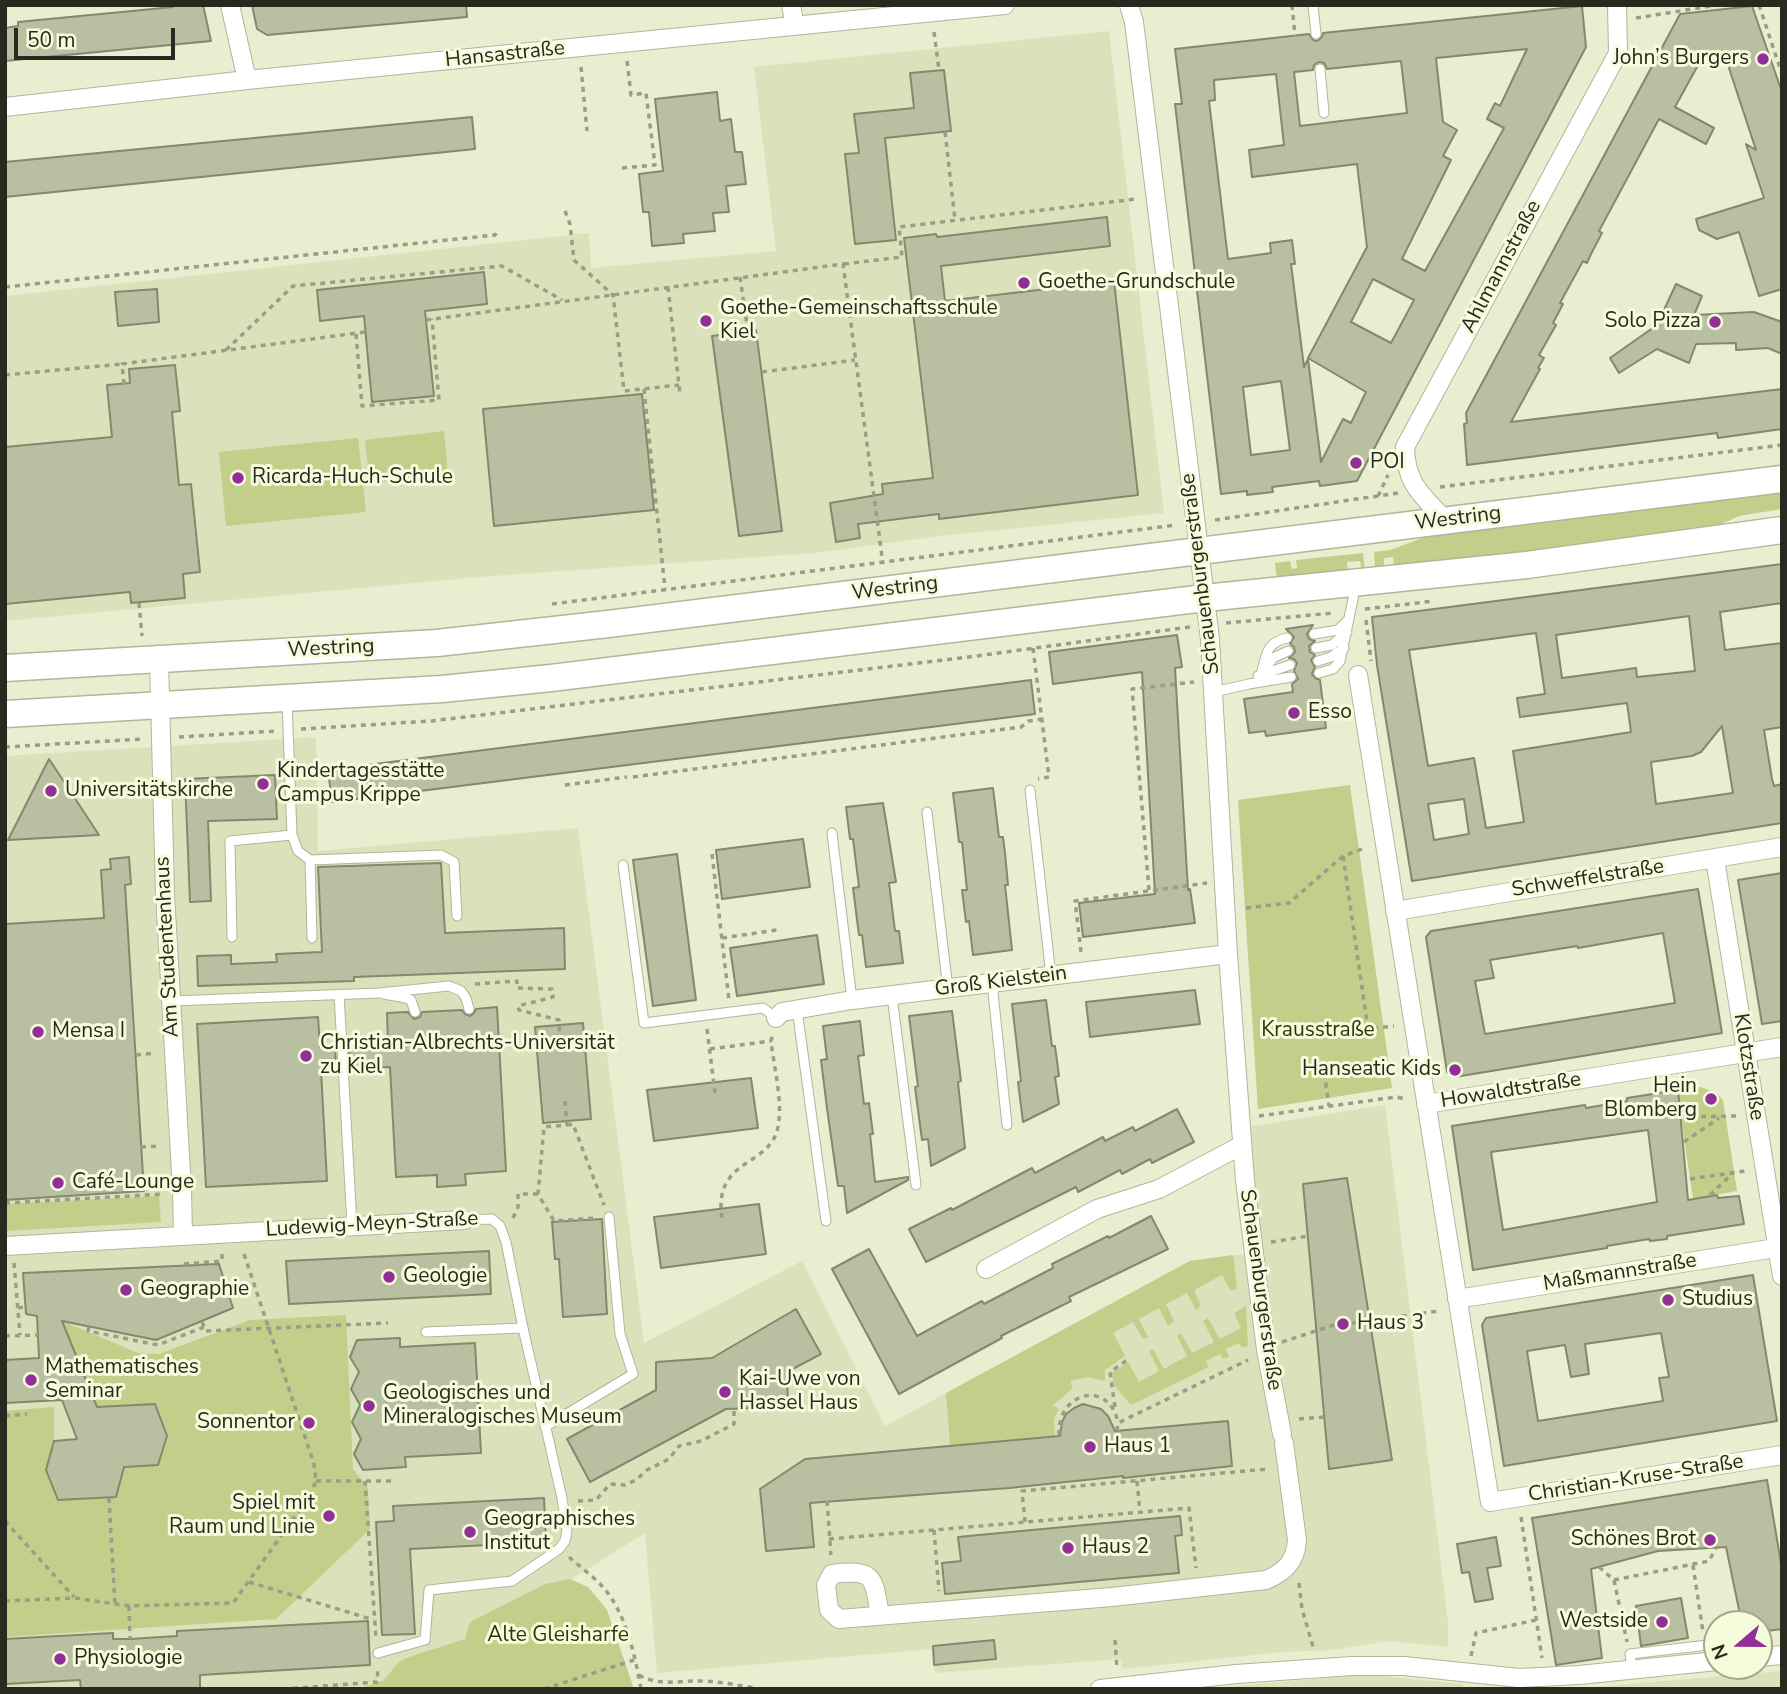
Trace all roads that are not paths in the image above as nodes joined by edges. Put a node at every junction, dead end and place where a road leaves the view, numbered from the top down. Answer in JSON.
{"nodes":[{"id":1,"x":230,"y":5,"type":"edge"},
{"id":2,"x":790,"y":5,"type":"edge"},
{"id":3,"x":1004,"y":5,"type":"edge"},
{"id":4,"x":1129,"y":5,"type":"edge"},
{"id":5,"x":1313,"y":5,"type":"edge"},
{"id":6,"x":1618,"y":13,"type":"edge"},
{"id":7,"x":795,"y":26,"type":"junction"},
{"id":8,"x":1316,"y":34,"type":"dead end"},
{"id":9,"x":1320,"y":69,"type":"dead end"},
{"id":10,"x":247,"y":80,"type":"junction"},
{"id":11,"x":5,"y":107,"type":"edge"},
{"id":12,"x":1324,"y":113,"type":"dead end"},
{"id":13,"x":1782,"y":479,"type":"edge"},
{"id":14,"x":1445,"y":520,"type":"junction"},
{"id":15,"x":1782,"y":530,"type":"edge"},
{"id":16,"x":1199,"y":551,"type":"junction"},
{"id":17,"x":1357,"y":582,"type":"junction"},
{"id":18,"x":1205,"y":598,"type":"junction"},
{"id":19,"x":1349,"y":619,"type":"junction"},
{"id":20,"x":1347,"y":632,"type":"junction"},
{"id":21,"x":1314,"y":634,"type":"dead end"},
{"id":22,"x":1287,"y":638,"type":"dead end"},
{"id":23,"x":154,"y":647,"type":"junction"},
{"id":24,"x":1316,"y":648,"type":"dead end"},
{"id":25,"x":1344,"y":648,"type":"junction"},
{"id":26,"x":1289,"y":651,"type":"dead end"},
{"id":27,"x":1318,"y":661,"type":"dead end"},
{"id":28,"x":1290,"y":664,"type":"dead end"},
{"id":29,"x":5,"y":668,"type":"edge"},
{"id":30,"x":1319,"y":673,"type":"dead end"},
{"id":31,"x":1261,"y":674,"type":"junction"},
{"id":32,"x":1358,"y":675,"type":"road end"},
{"id":33,"x":1291,"y":677,"type":"dead end"},
{"id":34,"x":1249,"y":684,"type":"junction"},
{"id":35,"x":1214,"y":686,"type":"junction"},
{"id":36,"x":287,"y":698,"type":"junction"},
{"id":37,"x":159,"y":705,"type":"junction"},
{"id":38,"x":5,"y":714,"type":"edge"},
{"id":39,"x":1030,"y":790,"type":"road end"},
{"id":40,"x":927,"y":812,"type":"dead end"},
{"id":41,"x":832,"y":833,"type":"dead end"},
{"id":42,"x":292,"y":835,"type":"junction"},
{"id":43,"x":1782,"y":848,"type":"edge"},
{"id":44,"x":1715,"y":859,"type":"junction"},
{"id":45,"x":310,"y":860,"type":"junction"},
{"id":46,"x":623,"y":865,"type":"dead end"},
{"id":47,"x":1395,"y":911,"type":"junction"},
{"id":48,"x":457,"y":916,"type":"dead end"},
{"id":49,"x":233,"y":937,"type":"dead end"},
{"id":50,"x":312,"y":938,"type":"dead end"},
{"id":51,"x":1228,"y":954,"type":"junction"},
{"id":52,"x":1051,"y":976,"type":"junction"},
{"id":53,"x":992,"y":983,"type":"junction"},
{"id":54,"x":948,"y":989,"type":"junction"},
{"id":55,"x":379,"y":993,"type":"junction"},
{"id":56,"x":339,"y":994,"type":"junction"},
{"id":57,"x":892,"y":996,"type":"junction"},
{"id":58,"x":172,"y":1000,"type":"junction"},
{"id":59,"x":852,"y":1000,"type":"junction"},
{"id":60,"x":469,"y":1009,"type":"dead end"},
{"id":61,"x":797,"y":1009,"type":"junction"},
{"id":62,"x":415,"y":1012,"type":"dead end"},
{"id":63,"x":776,"y":1018,"type":"joint"},
{"id":64,"x":1782,"y":1047,"type":"edge"},
{"id":65,"x":1746,"y":1052,"type":"junction"},
{"id":66,"x":1426,"y":1104,"type":"junction"},
{"id":67,"x":1007,"y":1125,"type":"dead end"},
{"id":68,"x":1242,"y":1145,"type":"junction"},
{"id":69,"x":916,"y":1185,"type":"dead end"},
{"id":70,"x":609,"y":1217,"type":"road end"},
{"id":71,"x":464,"y":1220,"type":"joint"},
{"id":72,"x":826,"y":1221,"type":"dead end"},
{"id":73,"x":352,"y":1225,"type":"junction"},
{"id":74,"x":183,"y":1235,"type":"junction"},
{"id":75,"x":9,"y":1246,"type":"edge"},
{"id":76,"x":1779,"y":1248,"type":"edge"},
{"id":77,"x":986,"y":1269,"type":"dead end"},
{"id":78,"x":1782,"y":1276,"type":"edge"},
{"id":79,"x":1458,"y":1303,"type":"junction"},
{"id":80,"x":523,"y":1328,"type":"junction"},
{"id":81,"x":426,"y":1332,"type":"dead end"},
{"id":82,"x":545,"y":1427,"type":"junction"},
{"id":83,"x":1782,"y":1455,"type":"edge"},
{"id":84,"x":880,"y":1615,"type":"junction"},
{"id":85,"x":1703,"y":1647,"type":"edge"},
{"id":86,"x":378,"y":1653,"type":"road end"},
{"id":87,"x":1703,"y":1661,"type":"edge"},
{"id":88,"x":1631,"y":1662,"type":"junction"},
{"id":89,"x":1100,"y":1689,"type":"edge"}],
"edges":[{"from":1,"to":10,"type":"street"},
{"from":2,"to":7,"type":"street"},
{"from":3,"to":7,"type":"street","name":"Hansastraße"},
{"from":4,"to":16,"type":"street","name":"Schauenburgerstraße"},
{"from":5,"to":8,"type":"lane"},
{"from":6,"to":14,"type":"street","name":"Ahlmannstraße"},
{"from":7,"to":10,"type":"street","name":"Hansastraße"},
{"from":9,"to":12,"type":"lane"},
{"from":10,"to":11,"type":"street","name":"Hansastraße"},
{"from":13,"to":14,"type":"main road","name":"Westring"},
{"from":14,"to":16,"type":"main road","name":"Westring"},
{"from":15,"to":17,"type":"main road"},
{"from":16,"to":18,"type":"street","name":"Schauenburgerstraße"},
{"from":16,"to":23,"type":"main road","name":"Westring"},
{"from":17,"to":18,"type":"main road"},
{"from":17,"to":19,"type":"lane"},
{"from":18,"to":35,"type":"street","name":"Schauenburgerstraße"},
{"from":18,"to":36,"type":"main road"},
{"from":19,"to":20,"type":"lane"},
{"from":19,"to":21,"type":"lane"},
{"from":20,"to":24,"type":"lane"},
{"from":20,"to":25,"type":"lane"},
{"from":22,"to":31,"type":"lane"},
{"from":23,"to":29,"type":"main road","name":"Westring"},
{"from":23,"to":37,"type":"street","name":"Am Studentenhaus"},
{"from":25,"to":27,"type":"lane"},
{"from":25,"to":30,"type":"lane"},
{"from":26,"to":31,"type":"lane"},
{"from":28,"to":31,"type":"lane"},
{"from":31,"to":34,"type":"lane"},
{"from":32,"to":47,"type":"street"},
{"from":33,"to":34,"type":"lane"},
{"from":34,"to":35,"type":"lane"},
{"from":35,"to":51,"type":"street","name":"Schauenburgerstraße"},
{"from":36,"to":37,"type":"main road"},
{"from":36,"to":42,"type":"lane"},
{"from":37,"to":38,"type":"main road"},
{"from":37,"to":58,"type":"street","name":"Am Studentenhaus"},
{"from":39,"to":52,"type":"lane"},
{"from":40,"to":54,"type":"lane"},
{"from":41,"to":59,"type":"lane"},
{"from":42,"to":45,"type":"lane"},
{"from":42,"to":49,"type":"lane"},
{"from":43,"to":44,"type":"street","name":"Schweffelstraße"},
{"from":44,"to":47,"type":"street","name":"Schweffelstraße"},
{"from":44,"to":65,"type":"street","name":"Klotzstraße"},
{"from":45,"to":48,"type":"lane"},
{"from":45,"to":50,"type":"lane"},
{"from":46,"to":63,"type":"lane"},
{"from":47,"to":66,"type":"street"},
{"from":51,"to":52,"type":"street","name":"Groß Kielstein"},
{"from":51,"to":68,"type":"street","name":"Schauenburgerstraße"},
{"from":52,"to":53,"type":"street","name":"Groß Kielstein"},
{"from":53,"to":54,"type":"street","name":"Groß Kielstein"},
{"from":53,"to":67,"type":"lane"},
{"from":54,"to":57,"type":"street","name":"Groß Kielstein"},
{"from":55,"to":56,"type":"lane"},
{"from":55,"to":60,"type":"lane"},
{"from":55,"to":62,"type":"lane"},
{"from":56,"to":58,"type":"lane"},
{"from":56,"to":73,"type":"lane"},
{"from":57,"to":59,"type":"street","name":"Groß Kielstein"},
{"from":57,"to":69,"type":"lane"},
{"from":58,"to":74,"type":"street","name":"Am Studentenhaus"},
{"from":59,"to":61,"type":"street","name":"Groß Kielstein"},
{"from":61,"to":63,"type":"street","name":"Groß Kielstein"},
{"from":61,"to":72,"type":"lane"},
{"from":64,"to":65,"type":"street","name":"Howaldtstraße"},
{"from":65,"to":66,"type":"street","name":"Howaldtstraße"},
{"from":65,"to":76,"type":"street","name":"Klotzstraße"},
{"from":66,"to":79,"type":"street"},
{"from":68,"to":77,"type":"street"},
{"from":68,"to":84,"type":"street","name":"Schauenburgerstraße"},
{"from":70,"to":82,"type":"lane"},
{"from":71,"to":73,"type":"street","name":"Ludewig-Meyn-Straße"},
{"from":71,"to":80,"type":"lane","name":"Ludewig-Meyn-Straße"},
{"from":73,"to":74,"type":"street","name":"Ludewig-Meyn-Straße"},
{"from":74,"to":75,"type":"street","name":"Ludewig-Meyn-Straße"},
{"from":76,"to":78,"type":"street","name":"Klotzstraße"},
{"from":76,"to":79,"type":"street","name":"Maßmannstraße"},
{"from":79,"to":83,"type":"street","name":"Christian-Kruse-Straße"},
{"from":80,"to":81,"type":"lane"},
{"from":80,"to":82,"type":"lane","name":"Ludewig-Meyn-Straße"},
{"from":82,"to":86,"type":"lane","name":"Ludewig-Meyn-Straße"},
{"from":84,"to":84,"type":"street"},
{"from":85,"to":88,"type":"lane"},
{"from":87,"to":88,"type":"street"},
{"from":88,"to":89,"type":"street"}]}
